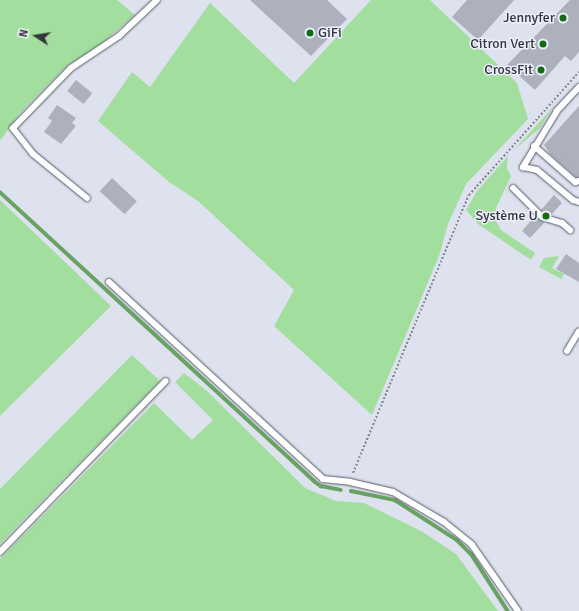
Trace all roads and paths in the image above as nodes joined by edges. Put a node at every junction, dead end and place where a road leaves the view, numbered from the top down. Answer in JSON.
{"nodes":[{"id":1,"x":157,"y":0,"type":"edge"},
{"id":2,"x":579,"y":72,"type":"edge"},
{"id":3,"x":579,"y":87,"type":"edge"},
{"id":4,"x":534,"y":146,"type":"junction"},
{"id":5,"x":579,"y":181,"type":"edge"},
{"id":6,"x":513,"y":188,"type":"dead end"},
{"id":7,"x":86,"y":198,"type":"dead end"},
{"id":8,"x":579,"y":202,"type":"edge"},
{"id":9,"x":570,"y":230,"type":"dead end"},
{"id":10,"x":109,"y":282,"type":"dead end"},
{"id":11,"x":579,"y":331,"type":"edge"},
{"id":12,"x":567,"y":351,"type":"dead end"},
{"id":13,"x":166,"y":381,"type":"dead end"},
{"id":14,"x":350,"y":482,"type":"junction"},
{"id":15,"x":0,"y":552,"type":"edge"},
{"id":16,"x":518,"y":611,"type":"edge"}],
"edges":[{"from":1,"to":7,"type":"lane"},
{"from":2,"to":14,"type":"path"},
{"from":3,"to":4,"type":"lane"},
{"from":4,"to":5,"type":"lane"},
{"from":4,"to":8,"type":"lane"},
{"from":6,"to":9,"type":"lane"},
{"from":10,"to":14,"type":"lane"},
{"from":11,"to":12,"type":"lane"},
{"from":13,"to":15,"type":"lane"},
{"from":14,"to":16,"type":"lane"}]}
